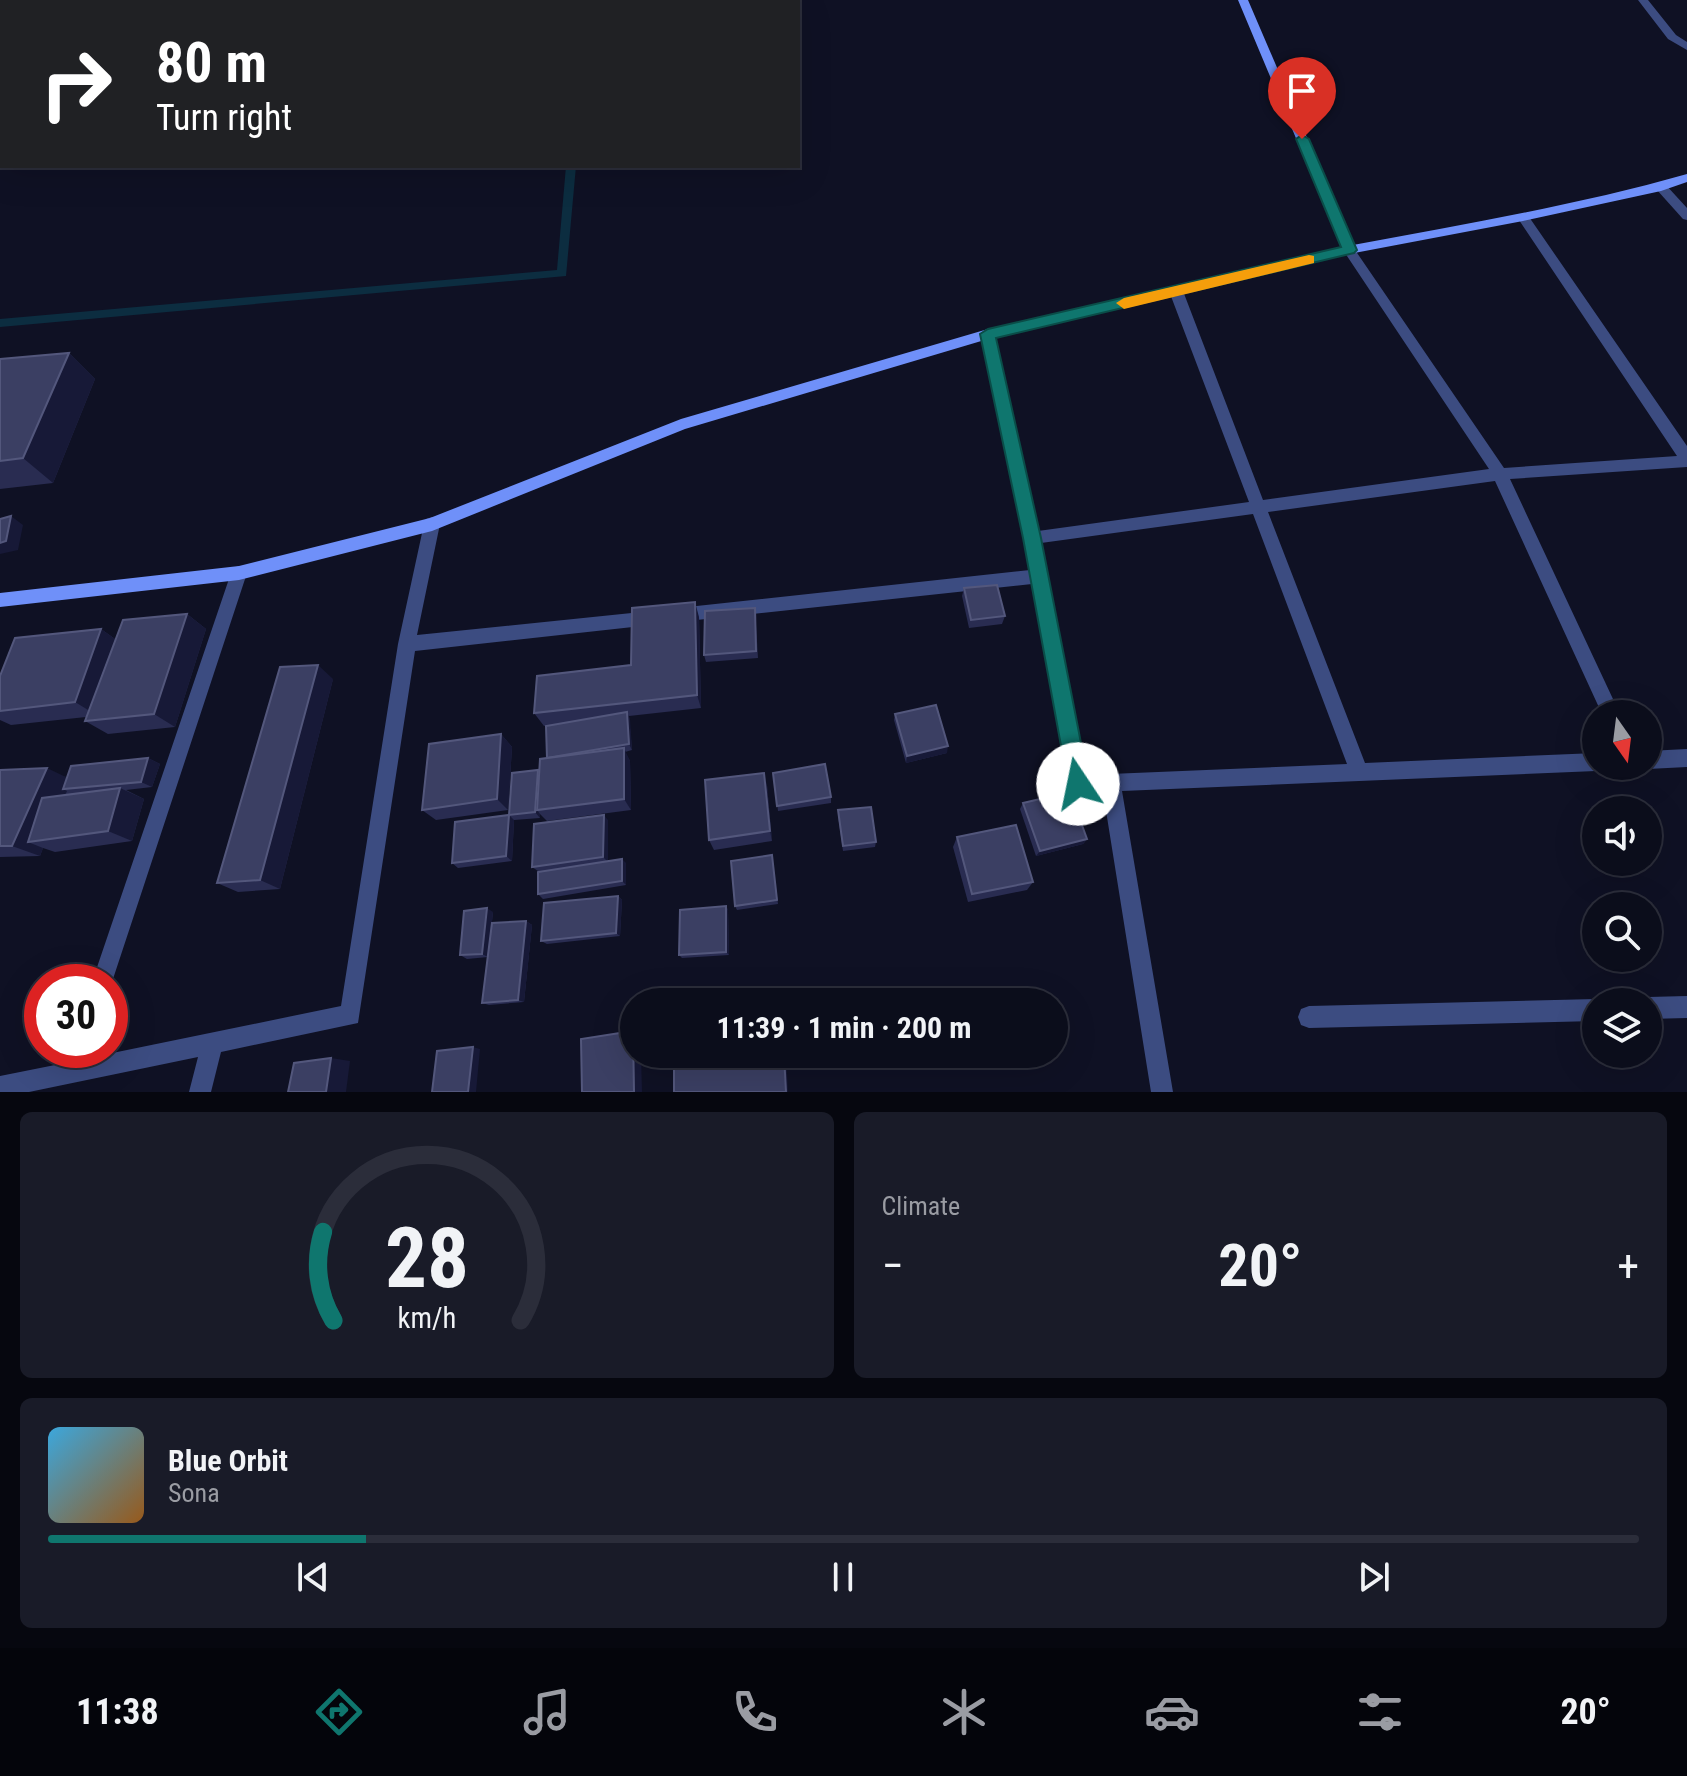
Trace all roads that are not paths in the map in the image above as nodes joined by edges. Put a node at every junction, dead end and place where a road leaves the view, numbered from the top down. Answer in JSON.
{"nodes":[{"id":1,"x":1243,"y":0,"type":"edge"},
{"id":2,"x":1643,"y":0,"type":"edge"},
{"id":3,"x":1687,"y":47,"type":"edge"},
{"id":4,"x":1687,"y":178,"type":"edge"},
{"id":5,"x":1661,"y":187,"type":"junction"},
{"id":6,"x":1687,"y":216,"type":"edge"},
{"id":7,"x":1523,"y":217,"type":"junction"},
{"id":8,"x":1349,"y":250,"type":"junction"},
{"id":9,"x":1176,"y":291,"type":"junction"},
{"id":10,"x":988,"y":334,"type":"junction"},
{"id":11,"x":1687,"y":459,"type":"edge"},
{"id":12,"x":1500,"y":474,"type":"junction"},
{"id":13,"x":1258,"y":507,"type":"junction"},
{"id":14,"x":432,"y":524,"type":"junction"},
{"id":15,"x":1032,"y":538,"type":"junction"},
{"id":16,"x":239,"y":573,"type":"junction"},
{"id":17,"x":1039,"y":576,"type":"junction"},
{"id":18,"x":0,"y":600,"type":"edge"},
{"id":19,"x":407,"y":644,"type":"junction"},
{"id":20,"x":1605,"y":700,"type":"edge"},
{"id":21,"x":1687,"y":758,"type":"edge"},
{"id":22,"x":1662,"y":759,"type":"edge"},
{"id":23,"x":1582,"y":763,"type":"edge"},
{"id":24,"x":1359,"y":772,"type":"junction"},
{"id":25,"x":1111,"y":783,"type":"junction"},
{"id":26,"x":108,"y":964,"type":"edge"},
{"id":27,"x":1687,"y":1007,"type":"edge"},
{"id":28,"x":1662,"y":1008,"type":"edge"},
{"id":29,"x":1582,"y":1010,"type":"edge"},
{"id":30,"x":1309,"y":1017,"type":"dead end"},
{"id":31,"x":212,"y":1044,"type":"junction"},
{"id":32,"x":74,"y":1068,"type":"edge"},
{"id":33,"x":72,"y":1073,"type":"junction"},
{"id":34,"x":0,"y":1087,"type":"edge"},
{"id":35,"x":200,"y":1092,"type":"edge"},
{"id":36,"x":1162,"y":1092,"type":"edge"}],
"edges":[{"from":1,"to":8,"type":"main road"},
{"from":2,"to":3,"type":"street"},
{"from":4,"to":5,"type":"main road"},
{"from":5,"to":6,"type":"street"},
{"from":5,"to":7,"type":"main road"},
{"from":7,"to":8,"type":"main road"},
{"from":7,"to":11,"type":"street"},
{"from":8,"to":9,"type":"main road"},
{"from":8,"to":12,"type":"street"},
{"from":9,"to":10,"type":"main road"},
{"from":9,"to":13,"type":"street"},
{"from":10,"to":14,"type":"main road"},
{"from":10,"to":15,"type":"street"},
{"from":11,"to":12,"type":"street"},
{"from":12,"to":13,"type":"street"},
{"from":12,"to":20,"type":"street"},
{"from":13,"to":15,"type":"street"},
{"from":13,"to":24,"type":"street"},
{"from":14,"to":16,"type":"main road"},
{"from":14,"to":19,"type":"street"},
{"from":15,"to":17,"type":"street"},
{"from":16,"to":18,"type":"main road"},
{"from":16,"to":26,"type":"street"},
{"from":17,"to":19,"type":"street"},
{"from":17,"to":25,"type":"street"},
{"from":19,"to":31,"type":"street"},
{"from":21,"to":22,"type":"street"},
{"from":23,"to":24,"type":"street"},
{"from":24,"to":25,"type":"street"},
{"from":25,"to":36,"type":"street"},
{"from":27,"to":28,"type":"street"},
{"from":29,"to":30,"type":"street"},
{"from":31,"to":33,"type":"street"},
{"from":31,"to":35,"type":"street"},
{"from":32,"to":33,"type":"street"},
{"from":33,"to":34,"type":"street"}]}
